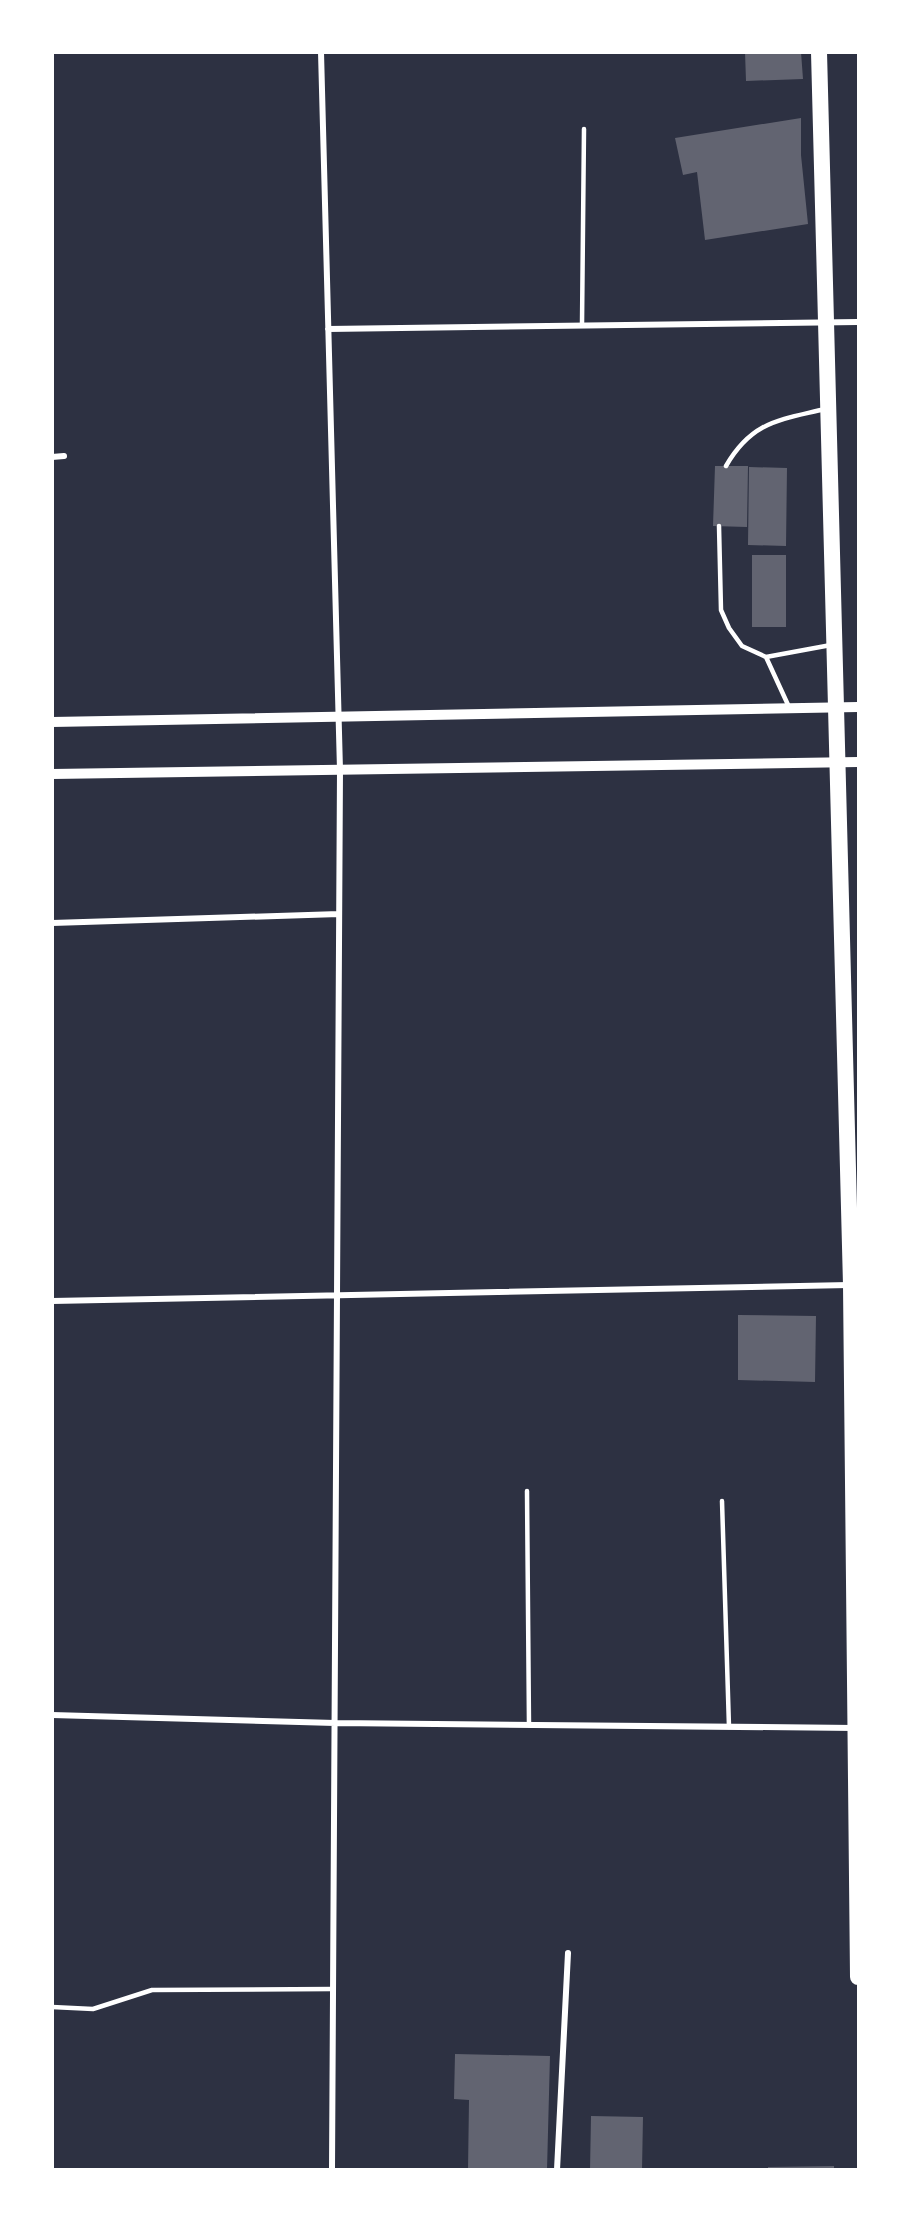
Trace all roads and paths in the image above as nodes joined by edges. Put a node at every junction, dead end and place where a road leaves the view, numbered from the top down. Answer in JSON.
{"nodes":[{"id":1,"x":321,"y":52,"type":"edge"},
{"id":2,"x":819,"y":52,"type":"edge"},
{"id":3,"x":584,"y":129,"type":"dead end"},
{"id":4,"x":826,"y":322,"type":"junction"},
{"id":5,"x":858,"y":322,"type":"edge"},
{"id":6,"x":582,"y":325,"type":"junction"},
{"id":7,"x":328,"y":328,"type":"junction"},
{"id":8,"x":828,"y":408,"type":"junction"},
{"id":9,"x":64,"y":456,"type":"dead end"},
{"id":10,"x":52,"y":457,"type":"edge"},
{"id":11,"x":726,"y":466,"type":"dead end"},
{"id":12,"x":719,"y":526,"type":"dead end"},
{"id":13,"x":835,"y":644,"type":"junction"},
{"id":14,"x":766,"y":657,"type":"junction"},
{"id":15,"x":858,"y":707,"type":"edge"},
{"id":16,"x":790,"y":708,"type":"junction"},
{"id":17,"x":837,"y":708,"type":"junction"},
{"id":18,"x":339,"y":717,"type":"junction"},
{"id":19,"x":52,"y":722,"type":"edge"},
{"id":20,"x":838,"y":762,"type":"junction"},
{"id":21,"x":858,"y":762,"type":"edge"},
{"id":22,"x":340,"y":770,"type":"junction"},
{"id":23,"x":52,"y":774,"type":"edge"},
{"id":24,"x":339,"y":914,"type":"junction"},
{"id":25,"x":52,"y":923,"type":"edge"},
{"id":26,"x":855,"y":1285,"type":"edge"},
{"id":27,"x":337,"y":1296,"type":"junction"},
{"id":28,"x":52,"y":1301,"type":"edge"},
{"id":29,"x":527,"y":1491,"type":"dead end"},
{"id":30,"x":722,"y":1501,"type":"dead end"},
{"id":31,"x":52,"y":1715,"type":"edge"},
{"id":32,"x":335,"y":1723,"type":"junction"},
{"id":33,"x":529,"y":1725,"type":"junction"},
{"id":34,"x":729,"y":1727,"type":"junction"},
{"id":35,"x":856,"y":1728,"type":"edge"},
{"id":36,"x":568,"y":1953,"type":"dead end"},
{"id":37,"x":858,"y":1977,"type":"edge"},
{"id":38,"x":333,"y":1989,"type":"junction"},
{"id":39,"x":52,"y":2007,"type":"edge"},
{"id":40,"x":332,"y":2169,"type":"edge"},
{"id":41,"x":557,"y":2169,"type":"edge"}],
"edges":[{"from":1,"to":7,"type":"street"},
{"from":2,"to":4,"type":"highway"},
{"from":3,"to":6,"type":"lane"},
{"from":4,"to":5,"type":"street"},
{"from":4,"to":6,"type":"street"},
{"from":4,"to":8,"type":"highway"},
{"from":6,"to":7,"type":"street"},
{"from":7,"to":18,"type":"street"},
{"from":8,"to":11,"type":"lane"},
{"from":8,"to":13,"type":"highway"},
{"from":9,"to":10,"type":"street"},
{"from":12,"to":14,"type":"lane"},
{"from":13,"to":14,"type":"lane"},
{"from":13,"to":17,"type":"highway"},
{"from":14,"to":16,"type":"lane"},
{"from":15,"to":17,"type":"street"},
{"from":16,"to":17,"type":"street"},
{"from":16,"to":18,"type":"street"},
{"from":17,"to":20,"type":"highway"},
{"from":18,"to":19,"type":"street"},
{"from":18,"to":22,"type":"street"},
{"from":20,"to":21,"type":"street"},
{"from":20,"to":22,"type":"street"},
{"from":20,"to":26,"type":"highway"},
{"from":22,"to":23,"type":"street"},
{"from":22,"to":24,"type":"street"},
{"from":24,"to":25,"type":"street"},
{"from":24,"to":27,"type":"street"},
{"from":26,"to":27,"type":"street"},
{"from":26,"to":35,"type":"highway"},
{"from":27,"to":28,"type":"street"},
{"from":27,"to":32,"type":"street"},
{"from":29,"to":33,"type":"lane"},
{"from":30,"to":34,"type":"lane"},
{"from":31,"to":32,"type":"street"},
{"from":32,"to":33,"type":"street"},
{"from":32,"to":38,"type":"street"},
{"from":33,"to":34,"type":"street"},
{"from":34,"to":35,"type":"street"},
{"from":35,"to":37,"type":"highway"},
{"from":36,"to":41,"type":"street"},
{"from":38,"to":39,"type":"lane"},
{"from":38,"to":40,"type":"street"}]}
